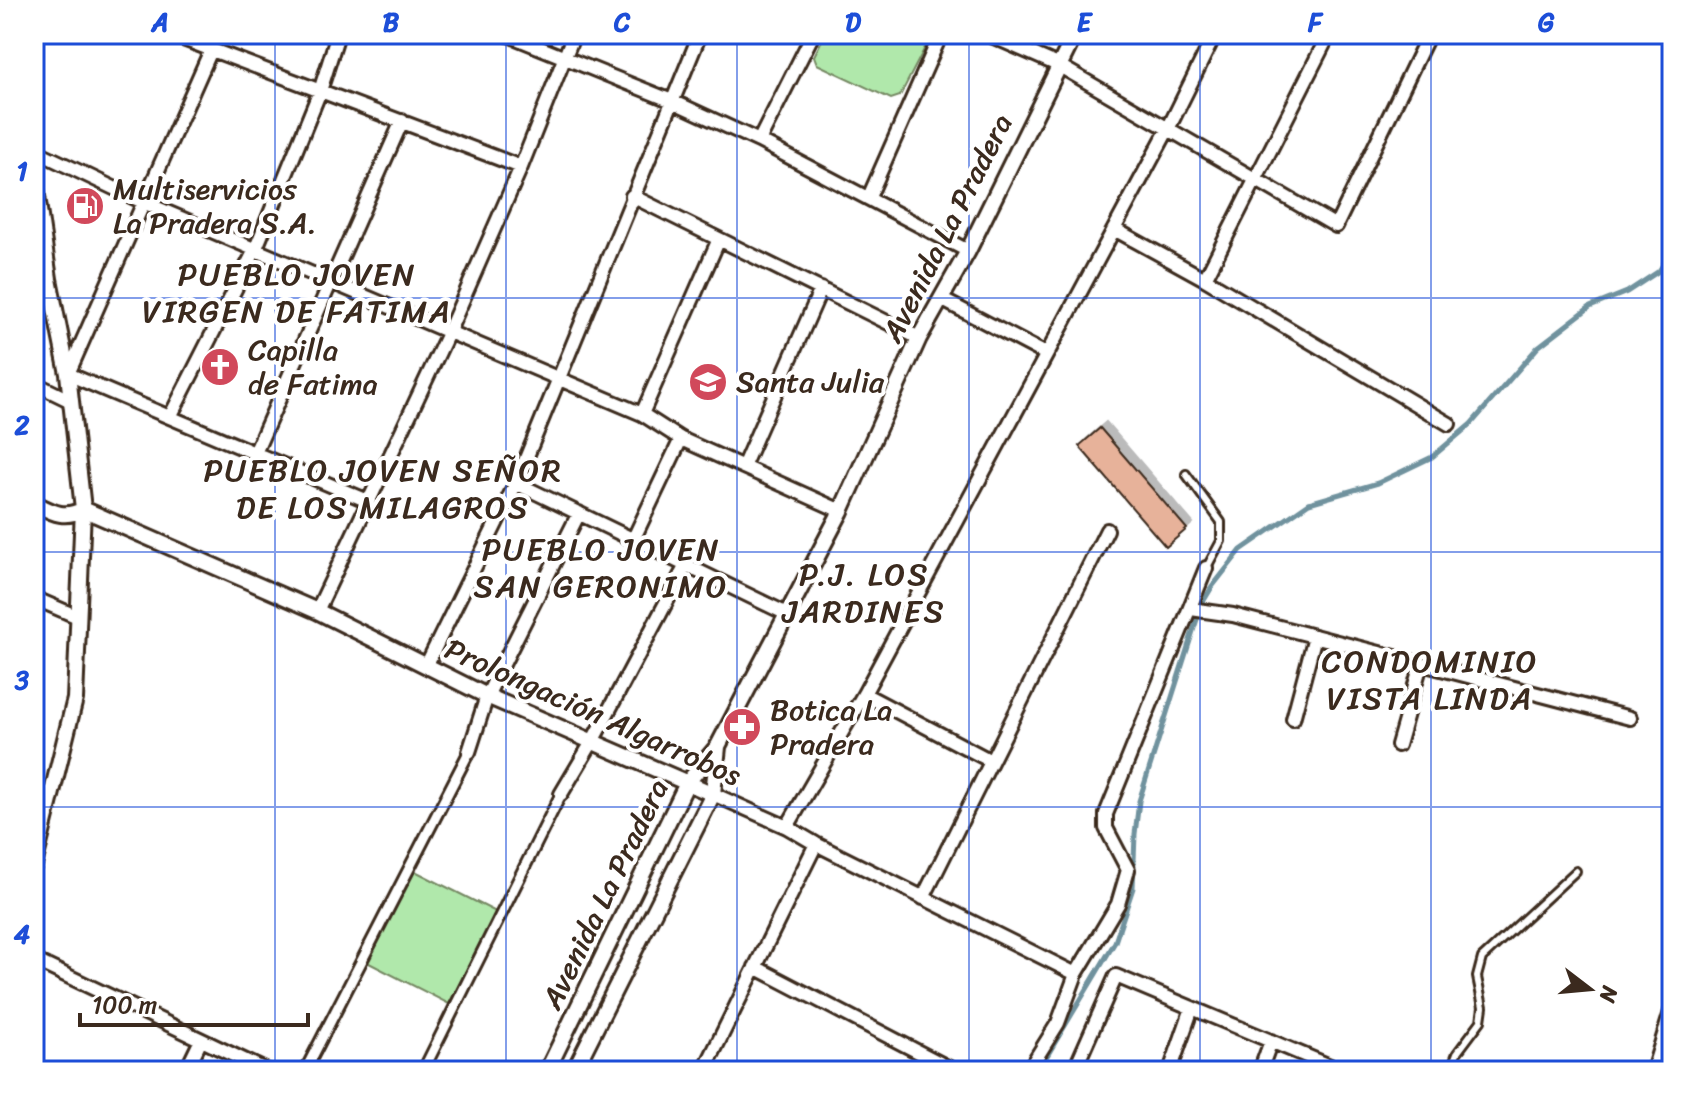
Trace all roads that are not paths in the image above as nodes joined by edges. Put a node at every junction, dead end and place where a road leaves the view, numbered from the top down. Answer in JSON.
{"nodes":[{"id":1,"x":170,"y":34,"type":"edge"},
{"id":2,"x":338,"y":34,"type":"edge"},
{"id":3,"x":506,"y":34,"type":"edge"},
{"id":4,"x":574,"y":34,"type":"edge"},
{"id":5,"x":700,"y":34,"type":"edge"},
{"id":6,"x":813,"y":34,"type":"edge"},
{"id":7,"x":941,"y":34,"type":"edge"},
{"id":8,"x":987,"y":34,"type":"edge"},
{"id":9,"x":1075,"y":34,"type":"edge"},
{"id":10,"x":1215,"y":34,"type":"edge"},
{"id":11,"x":1329,"y":34,"type":"edge"},
{"id":12,"x":1429,"y":34,"type":"edge"},
{"id":13,"x":211,"y":50,"type":"junction"},
{"id":14,"x":565,"y":57,"type":"junction"},
{"id":15,"x":1058,"y":65,"type":"junction"},
{"id":16,"x":320,"y":91,"type":"junction"},
{"id":17,"x":672,"y":101,"type":"junction"},
{"id":18,"x":402,"y":121,"type":"junction"},
{"id":19,"x":1169,"y":127,"type":"junction"},
{"id":20,"x":759,"y":141,"type":"junction"},
{"id":21,"x":34,"y":150,"type":"edge"},
{"id":22,"x":521,"y":167,"type":"junction"},
{"id":23,"x":34,"y":175,"type":"edge"},
{"id":24,"x":1255,"y":181,"type":"junction"},
{"id":25,"x":632,"y":196,"type":"junction"},
{"id":26,"x":869,"y":197,"type":"junction"},
{"id":27,"x":143,"y":202,"type":"junction"},
{"id":28,"x":1114,"y":229,"type":"junction"},
{"id":29,"x":719,"y":239,"type":"junction"},
{"id":30,"x":256,"y":248,"type":"junction"},
{"id":31,"x":968,"y":251,"type":"junction"},
{"id":32,"x":34,"y":272,"type":"edge"},
{"id":33,"x":49,"y":279,"type":"junction"},
{"id":34,"x":1205,"y":279,"type":"junction"},
{"id":35,"x":331,"y":281,"type":"junction"},
{"id":36,"x":821,"y":289,"type":"junction"},
{"id":37,"x":941,"y":299,"type":"junction"},
{"id":38,"x":449,"y":331,"type":"junction"},
{"id":39,"x":919,"y":338,"type":"junction"},
{"id":40,"x":1046,"y":354,"type":"junction"},
{"id":41,"x":68,"y":374,"type":"junction"},
{"id":42,"x":560,"y":379,"type":"junction"},
{"id":43,"x":34,"y":383,"type":"edge"},
{"id":44,"x":71,"y":401,"type":"junction"},
{"id":45,"x":642,"y":414,"type":"junction"},
{"id":46,"x":170,"y":417,"type":"junction"},
{"id":47,"x":1449,"y":424,"type":"dead end"},
{"id":48,"x":681,"y":439,"type":"junction"},
{"id":49,"x":255,"y":453,"type":"junction"},
{"id":50,"x":743,"y":467,"type":"junction"},
{"id":51,"x":1186,"y":474,"type":"dead end"},
{"id":52,"x":516,"y":483,"type":"junction"},
{"id":53,"x":368,"y":501,"type":"junction"},
{"id":54,"x":34,"y":503,"type":"edge"},
{"id":55,"x":83,"y":509,"type":"junction"},
{"id":56,"x":841,"y":511,"type":"junction"},
{"id":57,"x":579,"y":513,"type":"junction"},
{"id":58,"x":1107,"y":530,"type":"dead end"},
{"id":59,"x":633,"y":540,"type":"junction"},
{"id":60,"x":686,"y":565,"type":"junction"},
{"id":61,"x":1206,"y":568,"type":"joint"},
{"id":62,"x":34,"y":598,"type":"edge"},
{"id":63,"x":1197,"y":610,"type":"junction"},
{"id":64,"x":317,"y":611,"type":"junction"},
{"id":65,"x":787,"y":614,"type":"junction"},
{"id":66,"x":78,"y":617,"type":"junction"},
{"id":67,"x":1315,"y":636,"type":"junction"},
{"id":68,"x":1421,"y":664,"type":"junction"},
{"id":69,"x":426,"y":666,"type":"junction"},
{"id":70,"x":864,"y":694,"type":"junction"},
{"id":71,"x":487,"y":696,"type":"junction"},
{"id":72,"x":1630,"y":718,"type":"dead end"},
{"id":73,"x":1293,"y":719,"type":"dead end"},
{"id":74,"x":592,"y":742,"type":"junction"},
{"id":75,"x":1398,"y":745,"type":"dead end"},
{"id":76,"x":718,"y":746,"type":"junction"},
{"id":77,"x":469,"y":752,"type":"joint"},
{"id":78,"x":991,"y":761,"type":"junction"},
{"id":79,"x":687,"y":783,"type":"junction"},
{"id":80,"x":561,"y":794,"type":"joint"},
{"id":81,"x":713,"y":794,"type":"junction"},
{"id":82,"x":787,"y":827,"type":"junction"},
{"id":83,"x":816,"y":844,"type":"junction"},
{"id":84,"x":34,"y":865,"type":"edge"},
{"id":85,"x":1576,"y":871,"type":"dead end"},
{"id":86,"x":923,"y":898,"type":"junction"},
{"id":87,"x":34,"y":960,"type":"edge"},
{"id":88,"x":755,"y":967,"type":"junction"},
{"id":89,"x":1076,"y":974,"type":"junction"},
{"id":90,"x":1192,"y":1008,"type":"junction"},
{"id":91,"x":1672,"y":1012,"type":"edge"},
{"id":92,"x":201,"y":1040,"type":"junction"},
{"id":93,"x":1271,"y":1041,"type":"junction"},
{"id":94,"x":186,"y":1071,"type":"edge"},
{"id":95,"x":267,"y":1071,"type":"edge"},
{"id":96,"x":305,"y":1071,"type":"edge"},
{"id":97,"x":423,"y":1071,"type":"edge"},
{"id":98,"x":547,"y":1071,"type":"edge"},
{"id":99,"x":574,"y":1071,"type":"edge"},
{"id":100,"x":704,"y":1071,"type":"edge"},
{"id":101,"x":955,"y":1071,"type":"edge"},
{"id":102,"x":1028,"y":1071,"type":"edge"},
{"id":103,"x":1074,"y":1071,"type":"edge"},
{"id":104,"x":1170,"y":1071,"type":"edge"},
{"id":105,"x":1260,"y":1071,"type":"edge"},
{"id":106,"x":1342,"y":1071,"type":"edge"},
{"id":107,"x":1450,"y":1071,"type":"edge"},
{"id":108,"x":1654,"y":1071,"type":"edge"}],
"edges":[{"from":1,"to":13,"type":"street"},
{"from":2,"to":16,"type":"street"},
{"from":3,"to":14,"type":"street"},
{"from":4,"to":14,"type":"street"},
{"from":5,"to":17,"type":"street"},
{"from":6,"to":20,"type":"street"},
{"from":7,"to":26,"type":"street"},
{"from":8,"to":15,"type":"street"},
{"from":9,"to":15,"type":"street","name":"Avenida La Pradera"},
{"from":10,"to":19,"type":"street"},
{"from":11,"to":24,"type":"street"},
{"from":12,"to":24,"type":"street"},
{"from":13,"to":16,"type":"street"},
{"from":13,"to":27,"type":"street"},
{"from":14,"to":17,"type":"street"},
{"from":14,"to":22,"type":"street"},
{"from":15,"to":19,"type":"street"},
{"from":15,"to":31,"type":"street","name":"Avenida La Pradera"},
{"from":16,"to":18,"type":"street"},
{"from":16,"to":30,"type":"street"},
{"from":17,"to":20,"type":"street"},
{"from":17,"to":25,"type":"street"},
{"from":18,"to":22,"type":"street"},
{"from":18,"to":35,"type":"street"},
{"from":19,"to":24,"type":"street"},
{"from":19,"to":28,"type":"street"},
{"from":20,"to":26,"type":"street"},
{"from":21,"to":27,"type":"street"},
{"from":22,"to":38,"type":"street"},
{"from":23,"to":33,"type":"street"},
{"from":24,"to":34,"type":"street"},
{"from":25,"to":29,"type":"street"},
{"from":25,"to":42,"type":"street"},
{"from":26,"to":31,"type":"street"},
{"from":27,"to":30,"type":"street"},
{"from":27,"to":41,"type":"street"},
{"from":28,"to":34,"type":"street"},
{"from":28,"to":40,"type":"street"},
{"from":29,"to":36,"type":"street"},
{"from":29,"to":45,"type":"street"},
{"from":30,"to":35,"type":"street"},
{"from":30,"to":46,"type":"street"},
{"from":31,"to":37,"type":"street","name":"Avenida La Pradera"},
{"from":32,"to":33,"type":"street"},
{"from":33,"to":41,"type":"street"},
{"from":34,"to":47,"type":"street"},
{"from":35,"to":38,"type":"street"},
{"from":35,"to":49,"type":"street"},
{"from":36,"to":39,"type":"street"},
{"from":36,"to":50,"type":"street"},
{"from":37,"to":39,"type":"street","name":"Avenida La Pradera"},
{"from":37,"to":40,"type":"street"},
{"from":38,"to":42,"type":"street"},
{"from":38,"to":53,"type":"street"},
{"from":39,"to":56,"type":"street","name":"Avenida La Pradera"},
{"from":40,"to":70,"type":"street"},
{"from":41,"to":44,"type":"street"},
{"from":41,"to":46,"type":"street"},
{"from":42,"to":45,"type":"street"},
{"from":42,"to":52,"type":"street"},
{"from":43,"to":44,"type":"street"},
{"from":44,"to":55,"type":"street"},
{"from":45,"to":48,"type":"street"},
{"from":46,"to":49,"type":"street"},
{"from":48,"to":50,"type":"street"},
{"from":48,"to":59,"type":"street"},
{"from":49,"to":53,"type":"street"},
{"from":50,"to":56,"type":"street"},
{"from":51,"to":61,"type":"lane"},
{"from":52,"to":57,"type":"street"},
{"from":52,"to":69,"type":"street"},
{"from":53,"to":64,"type":"street"},
{"from":54,"to":55,"type":"street"},
{"from":55,"to":64,"type":"street","name":"Prolongación Algarrobos"},
{"from":55,"to":66,"type":"street"},
{"from":56,"to":65,"type":"street","name":"Avenida La Pradera"},
{"from":57,"to":59,"type":"street"},
{"from":57,"to":71,"type":"street"},
{"from":58,"to":78,"type":"street"},
{"from":59,"to":60,"type":"street"},
{"from":60,"to":65,"type":"street"},
{"from":60,"to":74,"type":"street"},
{"from":61,"to":63,"type":"street"},
{"from":62,"to":66,"type":"street"},
{"from":63,"to":67,"type":"street"},
{"from":63,"to":89,"type":"street"},
{"from":64,"to":69,"type":"street","name":"Prolongación Algarrobos"},
{"from":65,"to":76,"type":"street","name":"Avenida La Pradera"},
{"from":66,"to":84,"type":"street"},
{"from":67,"to":68,"type":"street"},
{"from":67,"to":73,"type":"street"},
{"from":68,"to":72,"type":"street"},
{"from":68,"to":75,"type":"street"},
{"from":69,"to":71,"type":"street","name":"Prolongación Algarrobos"},
{"from":70,"to":78,"type":"street"},
{"from":70,"to":82,"type":"street"},
{"from":71,"to":74,"type":"street","name":"Prolongación Algarrobos"},
{"from":71,"to":77,"type":"street"},
{"from":74,"to":79,"type":"street","name":"Prolongación Algarrobos"},
{"from":74,"to":80,"type":"street"},
{"from":76,"to":79,"type":"street","name":"Avenida La Pradera"},
{"from":76,"to":81,"type":"street","name":"Avenida La Pradera"},
{"from":77,"to":96,"type":"street"},
{"from":78,"to":86,"type":"street"},
{"from":79,"to":81,"type":"street","name":"Prolongación Algarrobos"},
{"from":79,"to":98,"type":"street","name":"Avenida La Pradera"},
{"from":80,"to":97,"type":"street"},
{"from":81,"to":82,"type":"street","name":"Prolongación Algarrobos"},
{"from":81,"to":99,"type":"street","name":"Avenida La Pradera"},
{"from":82,"to":83,"type":"street","name":"Prolongación Algarrobos"},
{"from":83,"to":86,"type":"street","name":"Prolongación Algarrobos"},
{"from":83,"to":88,"type":"street"},
{"from":85,"to":107,"type":"lane"},
{"from":86,"to":89,"type":"street","name":"Prolongación Algarrobos"},
{"from":87,"to":92,"type":"street"},
{"from":88,"to":100,"type":"street"},
{"from":88,"to":101,"type":"street"},
{"from":89,"to":102,"type":"street"},
{"from":90,"to":93,"type":"street"},
{"from":90,"to":103,"type":"street"},
{"from":90,"to":104,"type":"street"},
{"from":91,"to":108,"type":"street"},
{"from":92,"to":94,"type":"street"},
{"from":92,"to":95,"type":"street"},
{"from":93,"to":105,"type":"street"},
{"from":93,"to":106,"type":"street"}]}
